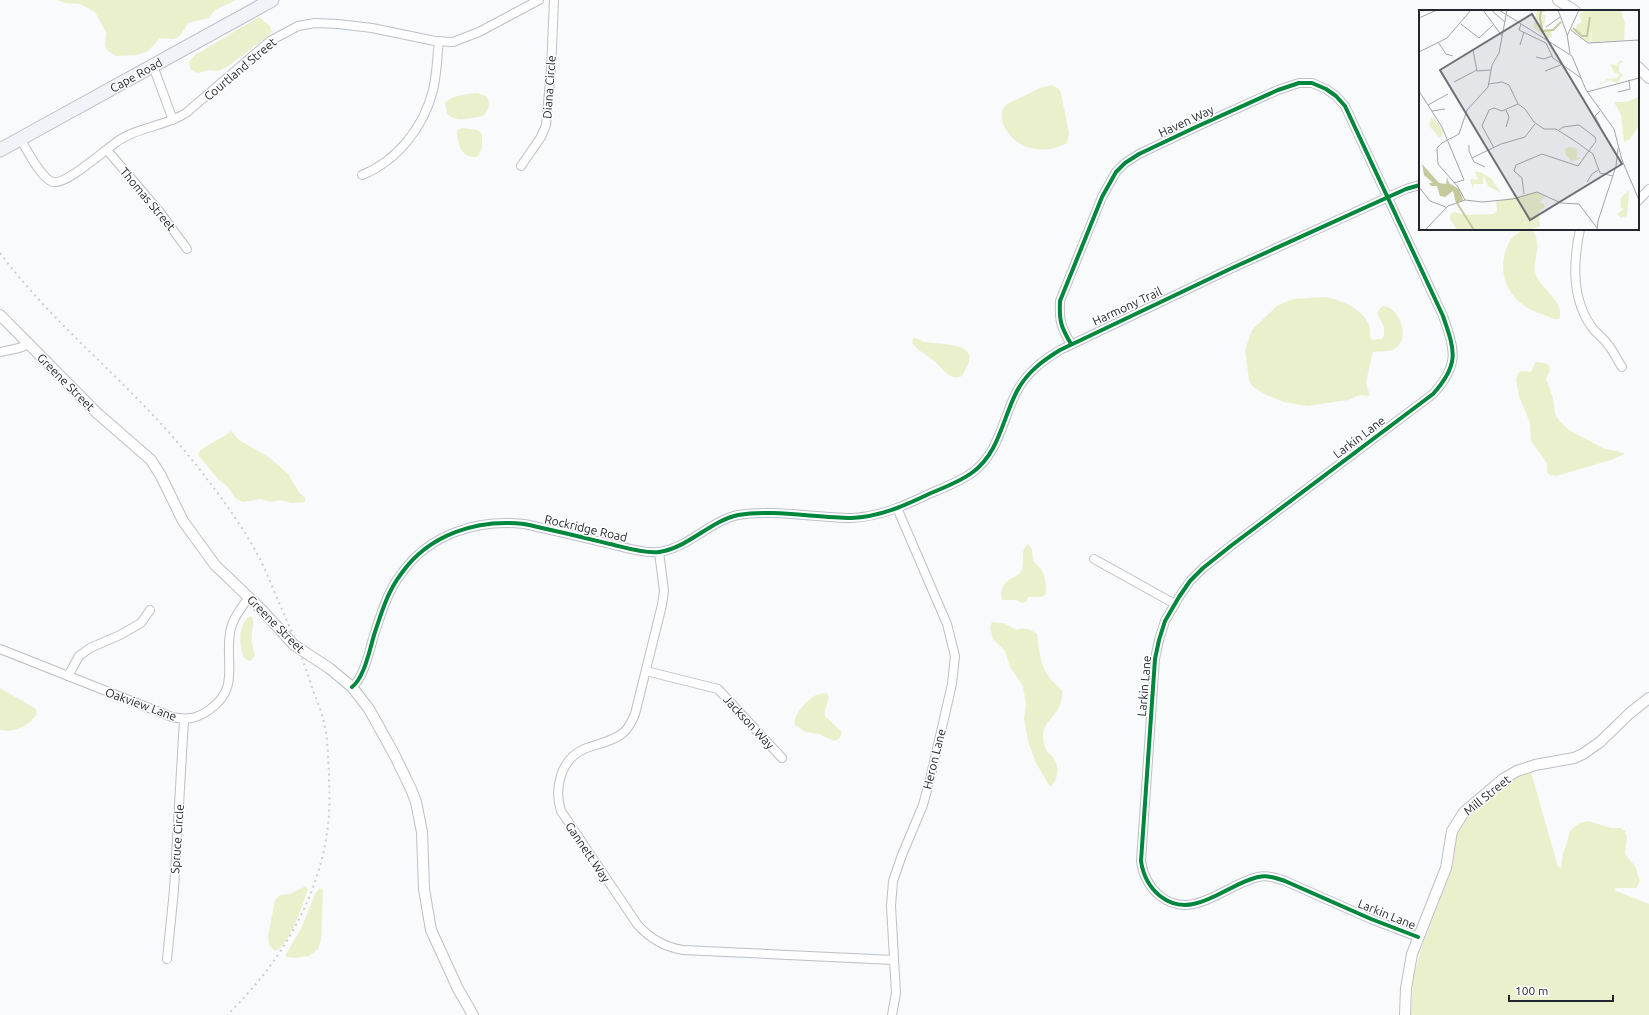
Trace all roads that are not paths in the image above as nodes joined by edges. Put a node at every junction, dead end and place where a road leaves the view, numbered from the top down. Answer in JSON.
{"nodes":[{"id":1,"x":272,"y":0,"type":"edge"},
{"id":2,"x":539,"y":0,"type":"edge"},
{"id":3,"x":554,"y":0,"type":"edge"},
{"id":4,"x":1558,"y":0,"type":"edge"},
{"id":5,"x":1573,"y":10,"type":"edge"},
{"id":6,"x":439,"y":41,"type":"junction"},
{"id":7,"x":153,"y":66,"type":"junction"},
{"id":8,"x":1639,"y":68,"type":"edge"},
{"id":9,"x":1649,"y":78,"type":"edge"},
{"id":10,"x":173,"y":120,"type":"junction"},
{"id":11,"x":20,"y":139,"type":"junction"},
{"id":12,"x":0,"y":150,"type":"edge"},
{"id":13,"x":107,"y":150,"type":"junction"},
{"id":14,"x":521,"y":166,"type":"dead end"},
{"id":15,"x":362,"y":175,"type":"dead end"},
{"id":16,"x":1419,"y":185,"type":"edge"},
{"id":17,"x":1649,"y":189,"type":"edge"},
{"id":18,"x":1386,"y":198,"type":"junction"},
{"id":19,"x":1639,"y":200,"type":"edge"},
{"id":20,"x":1580,"y":230,"type":"edge"},
{"id":21,"x":187,"y":249,"type":"dead end"},
{"id":22,"x":0,"y":314,"type":"edge"},
{"id":23,"x":29,"y":344,"type":"junction"},
{"id":24,"x":1071,"y":344,"type":"junction"},
{"id":25,"x":0,"y":352,"type":"edge"},
{"id":26,"x":1622,"y":367,"type":"dead end"},
{"id":27,"x":897,"y":508,"type":"junction"},
{"id":28,"x":659,"y":552,"type":"junction"},
{"id":29,"x":1094,"y":559,"type":"dead end"},
{"id":30,"x":249,"y":597,"type":"junction"},
{"id":31,"x":1175,"y":604,"type":"junction"},
{"id":32,"x":150,"y":610,"type":"dead end"},
{"id":33,"x":0,"y":649,"type":"edge"},
{"id":34,"x":646,"y":671,"type":"junction"},
{"id":35,"x":68,"y":676,"type":"junction"},
{"id":36,"x":352,"y":687,"type":"junction"},
{"id":37,"x":1649,"y":698,"type":"edge"},
{"id":38,"x":184,"y":720,"type":"junction"},
{"id":39,"x":782,"y":758,"type":"dead end"},
{"id":40,"x":1418,"y":937,"type":"junction"},
{"id":41,"x":167,"y":959,"type":"dead end"},
{"id":42,"x":893,"y":960,"type":"junction"},
{"id":43,"x":473,"y":1015,"type":"edge"},
{"id":44,"x":892,"y":1015,"type":"edge"},
{"id":45,"x":1405,"y":1015,"type":"edge"}],
"edges":[{"from":1,"to":7,"type":"main road","name":"Cape Road"},
{"from":2,"to":6,"type":"street","name":"Courtland Street"},
{"from":3,"to":14,"type":"street","name":"Diana Circle"},
{"from":4,"to":5,"type":"street"},
{"from":6,"to":10,"type":"street","name":"Courtland Street"},
{"from":6,"to":15,"type":"street"},
{"from":7,"to":10,"type":"street"},
{"from":7,"to":11,"type":"main road","name":"Cape Road"},
{"from":8,"to":9,"type":"street"},
{"from":10,"to":13,"type":"street","name":"Courtland Street"},
{"from":11,"to":12,"type":"main road","name":"Cape Road"},
{"from":11,"to":13,"type":"street","name":"Courtland Street"},
{"from":13,"to":21,"type":"street","name":"Thomas Street"},
{"from":16,"to":18,"type":"street","name":"Harmony Trail"},
{"from":17,"to":19,"type":"street"},
{"from":18,"to":24,"type":"street","name":"Harmony Trail"},
{"from":18,"to":24,"type":"street","name":"Haven Way"},
{"from":18,"to":31,"type":"street","name":"Larkin Lane"},
{"from":20,"to":26,"type":"street"},
{"from":22,"to":23,"type":"street","name":"Greene Street"},
{"from":23,"to":25,"type":"street"},
{"from":23,"to":30,"type":"street","name":"Greene Street"},
{"from":24,"to":27,"type":"street","name":"Harmony Trail"},
{"from":27,"to":28,"type":"street","name":"Rockridge Road"},
{"from":27,"to":42,"type":"street","name":"Heron Lane"},
{"from":28,"to":34,"type":"street","name":"Gannett Way"},
{"from":28,"to":36,"type":"street","name":"Rockridge Road"},
{"from":29,"to":31,"type":"street"},
{"from":30,"to":36,"type":"street","name":"Greene Street"},
{"from":30,"to":38,"type":"street","name":"Oakview Lane"},
{"from":31,"to":40,"type":"street","name":"Larkin Lane"},
{"from":32,"to":35,"type":"street"},
{"from":33,"to":35,"type":"street","name":"Oakview Lane"},
{"from":34,"to":39,"type":"street","name":"Jackson Way"},
{"from":34,"to":42,"type":"street","name":"Gannett Way"},
{"from":35,"to":38,"type":"street","name":"Oakview Lane"},
{"from":36,"to":43,"type":"street","name":"Greene Street"},
{"from":37,"to":40,"type":"street","name":"Mill Street"},
{"from":38,"to":41,"type":"street","name":"Spruce Circle"},
{"from":40,"to":45,"type":"street","name":"Mill Street"},
{"from":42,"to":44,"type":"street","name":"Heron Lane"}]}
